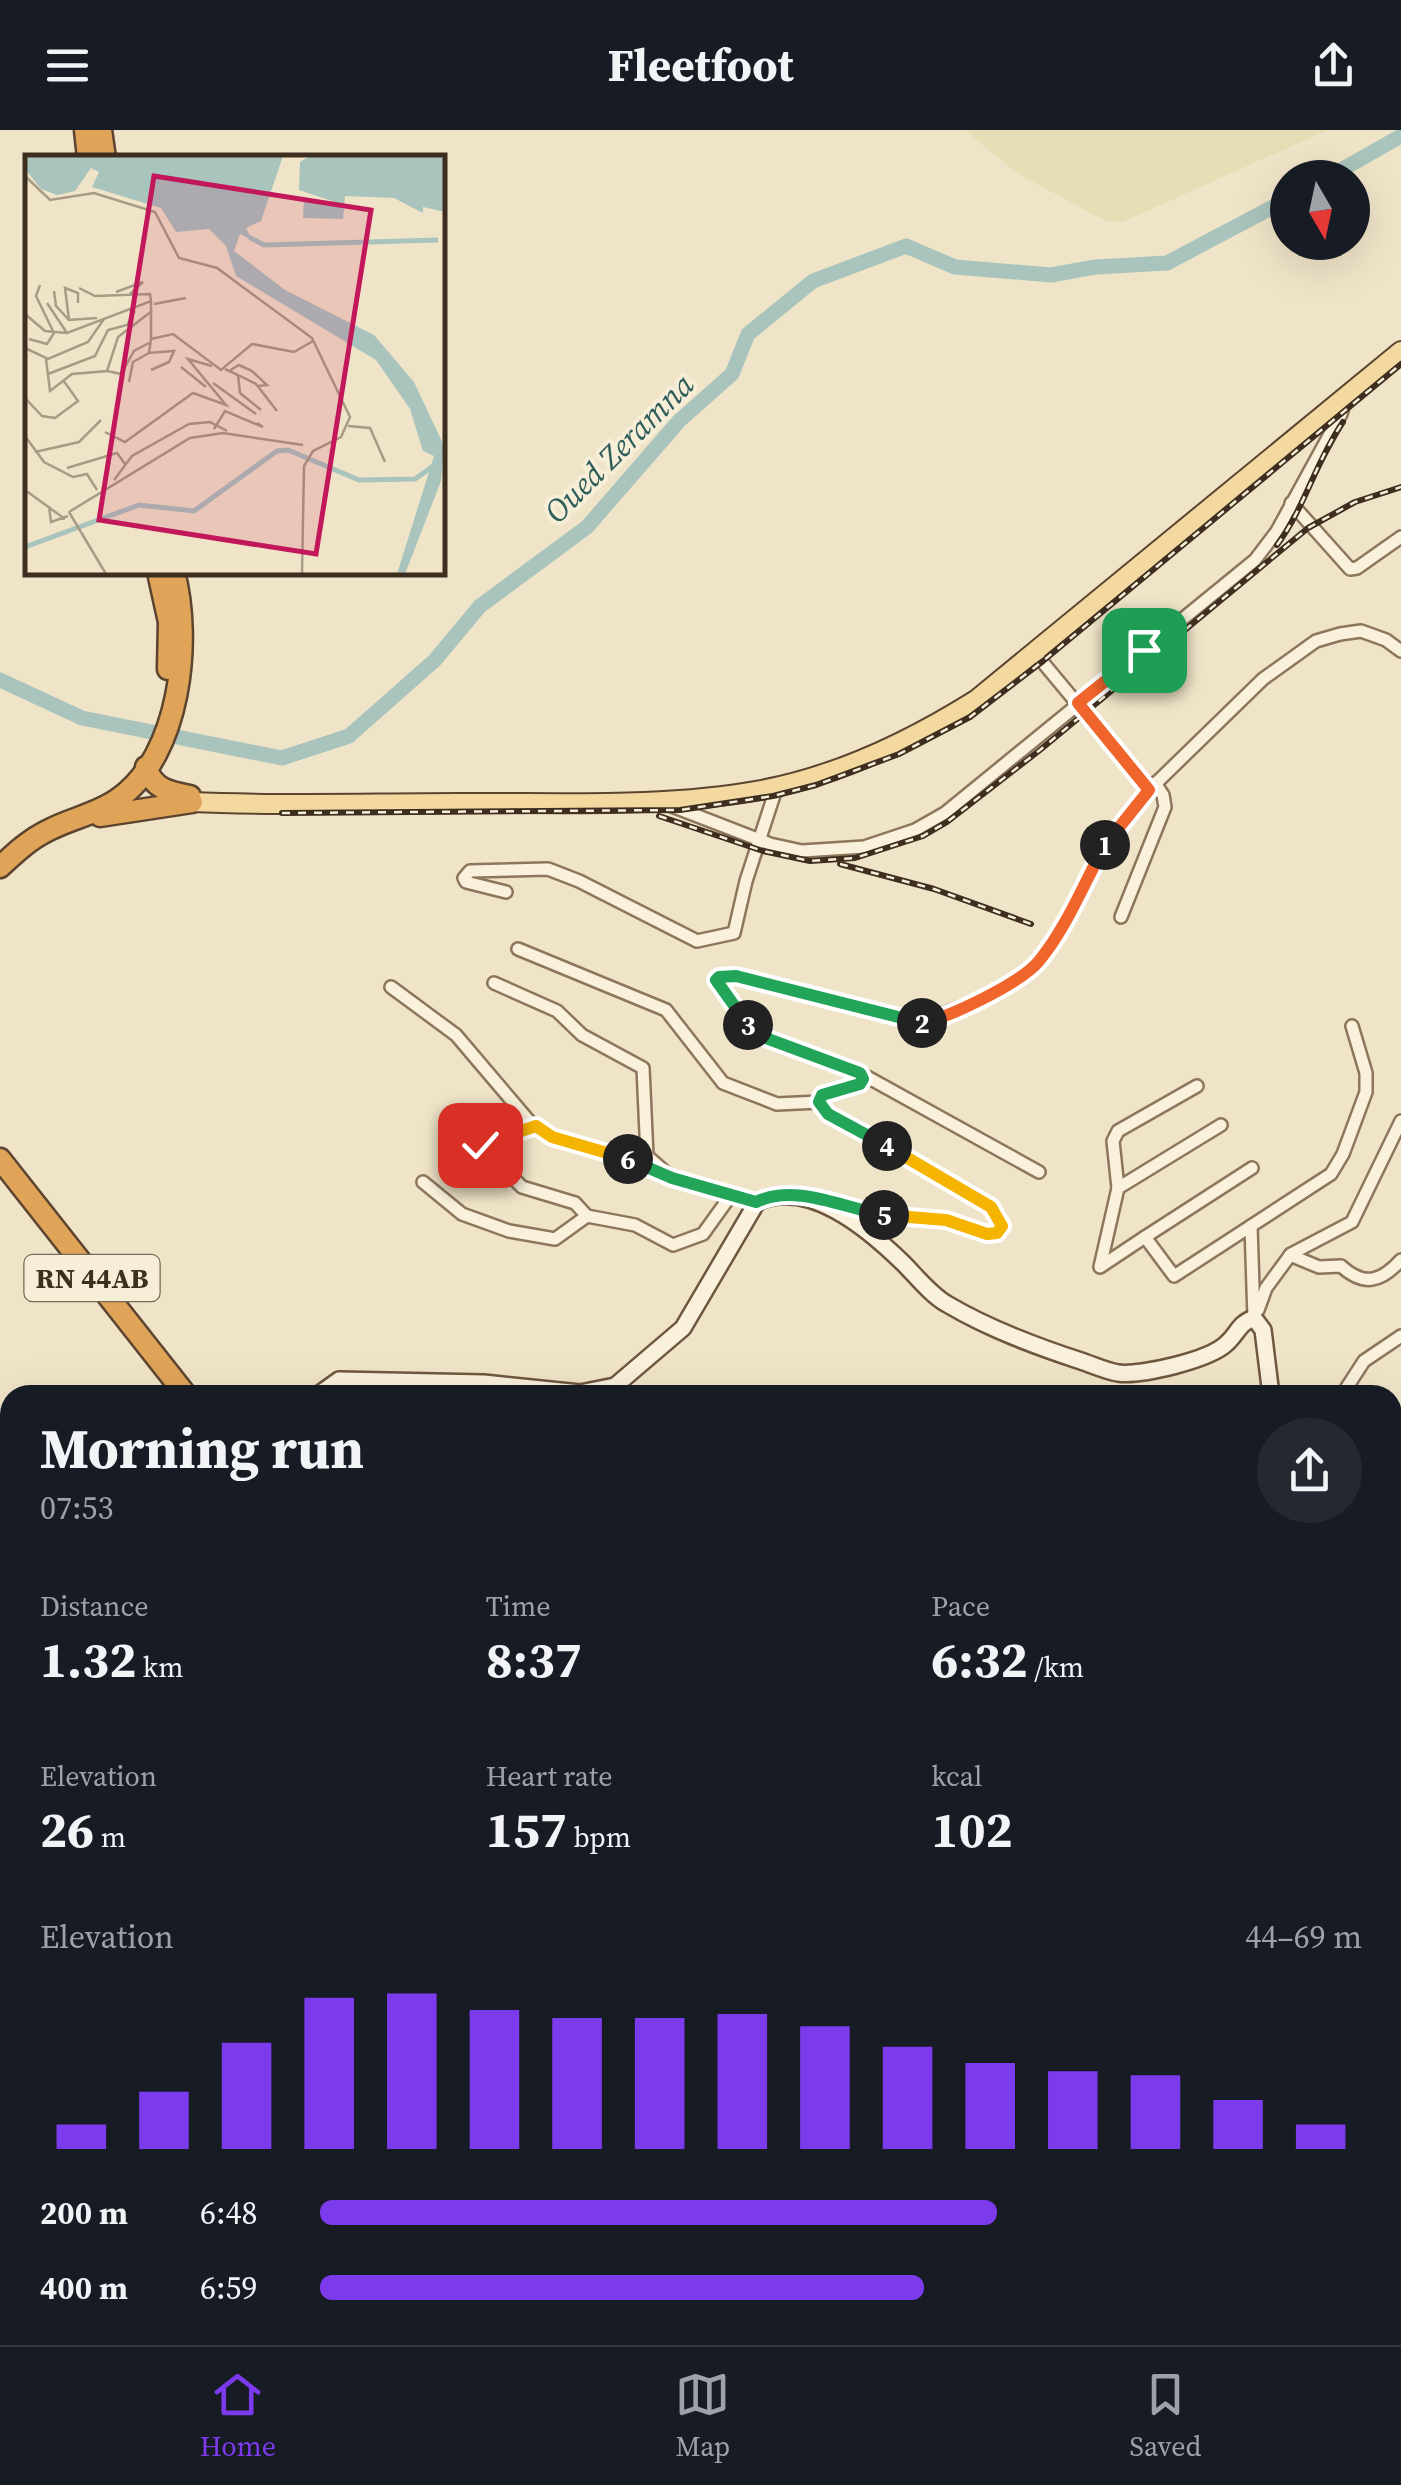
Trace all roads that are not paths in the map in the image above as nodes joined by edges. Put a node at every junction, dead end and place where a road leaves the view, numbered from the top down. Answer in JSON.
{"nodes":[{"id":1,"x":85,"y":130,"type":"edge"},
{"id":2,"x":101,"y":130,"type":"edge"},
{"id":3,"x":88,"y":155,"type":"edge"},
{"id":4,"x":104,"y":155,"type":"edge"},
{"id":5,"x":1401,"y":351,"type":"edge"},
{"id":6,"x":1346,"y":396,"type":"junction"},
{"id":7,"x":1291,"y":503,"type":"junction"},
{"id":8,"x":1401,"y":537,"type":"edge"},
{"id":9,"x":158,"y":575,"type":"edge"},
{"id":10,"x":174,"y":575,"type":"edge"},
{"id":11,"x":1401,"y":651,"type":"edge"},
{"id":12,"x":1036,"y":653,"type":"junction"},
{"id":13,"x":1078,"y":703,"type":"junction"},
{"id":14,"x":164,"y":713,"type":"junction"},
{"id":15,"x":144,"y":762,"type":"junction"},
{"id":16,"x":777,"y":786,"type":"junction"},
{"id":17,"x":1152,"y":787,"type":"junction"},
{"id":18,"x":109,"y":793,"type":"junction"},
{"id":19,"x":192,"y":799,"type":"junction"},
{"id":20,"x":660,"y":801,"type":"junction"},
{"id":21,"x":48,"y":830,"type":"junction"},
{"id":22,"x":759,"y":840,"type":"junction"},
{"id":23,"x":0,"y":848,"type":"edge"},
{"id":24,"x":0,"y":866,"type":"edge"},
{"id":25,"x":506,"y":892,"type":"dead end"},
{"id":26,"x":1121,"y":917,"type":"dead end"},
{"id":27,"x":518,"y":949,"type":"dead end"},
{"id":28,"x":494,"y":983,"type":"dead end"},
{"id":29,"x":392,"y":987,"type":"dead end"},
{"id":30,"x":1352,"y":1026,"type":"dead end"},
{"id":31,"x":860,"y":1073,"type":"junction"},
{"id":32,"x":1197,"y":1086,"type":"dead end"},
{"id":33,"x":819,"y":1102,"type":"junction"},
{"id":34,"x":1401,"y":1121,"type":"edge"},
{"id":35,"x":1221,"y":1125,"type":"dead end"},
{"id":36,"x":536,"y":1126,"type":"junction"},
{"id":37,"x":0,"y":1159,"type":"edge"},
{"id":38,"x":1252,"y":1168,"type":"dead end"},
{"id":39,"x":1039,"y":1172,"type":"dead end"},
{"id":40,"x":0,"y":1178,"type":"edge"},
{"id":41,"x":672,"y":1178,"type":"junction"},
{"id":42,"x":423,"y":1182,"type":"dead end"},
{"id":43,"x":1118,"y":1188,"type":"junction"},
{"id":44,"x":731,"y":1195,"type":"junction"},
{"id":45,"x":804,"y":1196,"type":"junction"},
{"id":46,"x":756,"y":1202,"type":"junction"},
{"id":47,"x":587,"y":1216,"type":"junction"},
{"id":48,"x":1251,"y":1226,"type":"junction"},
{"id":49,"x":1145,"y":1237,"type":"junction"},
{"id":50,"x":1290,"y":1255,"type":"junction"},
{"id":51,"x":1401,"y":1260,"type":"edge"},
{"id":52,"x":1254,"y":1318,"type":"junction"},
{"id":53,"x":1401,"y":1336,"type":"edge"},
{"id":54,"x":165,"y":1385,"type":"edge"},
{"id":55,"x":178,"y":1385,"type":"edge"},
{"id":56,"x":333,"y":1385,"type":"edge"},
{"id":57,"x":510,"y":1385,"type":"edge"},
{"id":58,"x":616,"y":1385,"type":"edge"},
{"id":59,"x":1270,"y":1385,"type":"edge"},
{"id":60,"x":1348,"y":1385,"type":"edge"}],
"edges":[{"from":1,"to":3,"type":"highway"},
{"from":2,"to":4,"type":"highway"},
{"from":5,"to":6,"type":"main road"},
{"from":6,"to":7,"type":"street"},
{"from":6,"to":12,"type":"main road"},
{"from":7,"to":8,"type":"street"},
{"from":7,"to":13,"type":"street"},
{"from":9,"to":14,"type":"highway"},
{"from":10,"to":14,"type":"highway"},
{"from":11,"to":17,"type":"street"},
{"from":12,"to":13,"type":"street"},
{"from":12,"to":16,"type":"main road"},
{"from":13,"to":17,"type":"street"},
{"from":13,"to":22,"type":"street"},
{"from":14,"to":15,"type":"highway"},
{"from":15,"to":18,"type":"highway"},
{"from":15,"to":19,"type":"highway"},
{"from":16,"to":20,"type":"main road"},
{"from":16,"to":22,"type":"street"},
{"from":17,"to":26,"type":"street"},
{"from":17,"to":31,"type":"street"},
{"from":18,"to":19,"type":"highway"},
{"from":18,"to":21,"type":"highway"},
{"from":18,"to":23,"type":"highway"},
{"from":19,"to":20,"type":"main road"},
{"from":19,"to":21,"type":"highway"},
{"from":20,"to":22,"type":"street"},
{"from":21,"to":24,"type":"highway"},
{"from":22,"to":25,"type":"street"},
{"from":27,"to":33,"type":"street"},
{"from":28,"to":41,"type":"street"},
{"from":29,"to":36,"type":"street"},
{"from":30,"to":48,"type":"street"},
{"from":31,"to":33,"type":"street"},
{"from":31,"to":39,"type":"street"},
{"from":32,"to":43,"type":"street"},
{"from":33,"to":45,"type":"street"},
{"from":34,"to":50,"type":"street"},
{"from":35,"to":43,"type":"street"},
{"from":36,"to":41,"type":"street"},
{"from":36,"to":47,"type":"street"},
{"from":37,"to":55,"type":"highway","number":"RN 44AB"},
{"from":38,"to":49,"type":"street"},
{"from":40,"to":54,"type":"highway","number":"RN 44AB"},
{"from":41,"to":44,"type":"street"},
{"from":42,"to":47,"type":"street"},
{"from":43,"to":49,"type":"street"},
{"from":44,"to":46,"type":"street"},
{"from":44,"to":47,"type":"street"},
{"from":45,"to":46,"type":"street"},
{"from":45,"to":52,"type":"street"},
{"from":46,"to":58,"type":"street"},
{"from":48,"to":49,"type":"street"},
{"from":48,"to":52,"type":"street"},
{"from":50,"to":51,"type":"street"},
{"from":50,"to":52,"type":"street"},
{"from":52,"to":59,"type":"street"},
{"from":53,"to":60,"type":"street"},
{"from":56,"to":57,"type":"street"}]}
